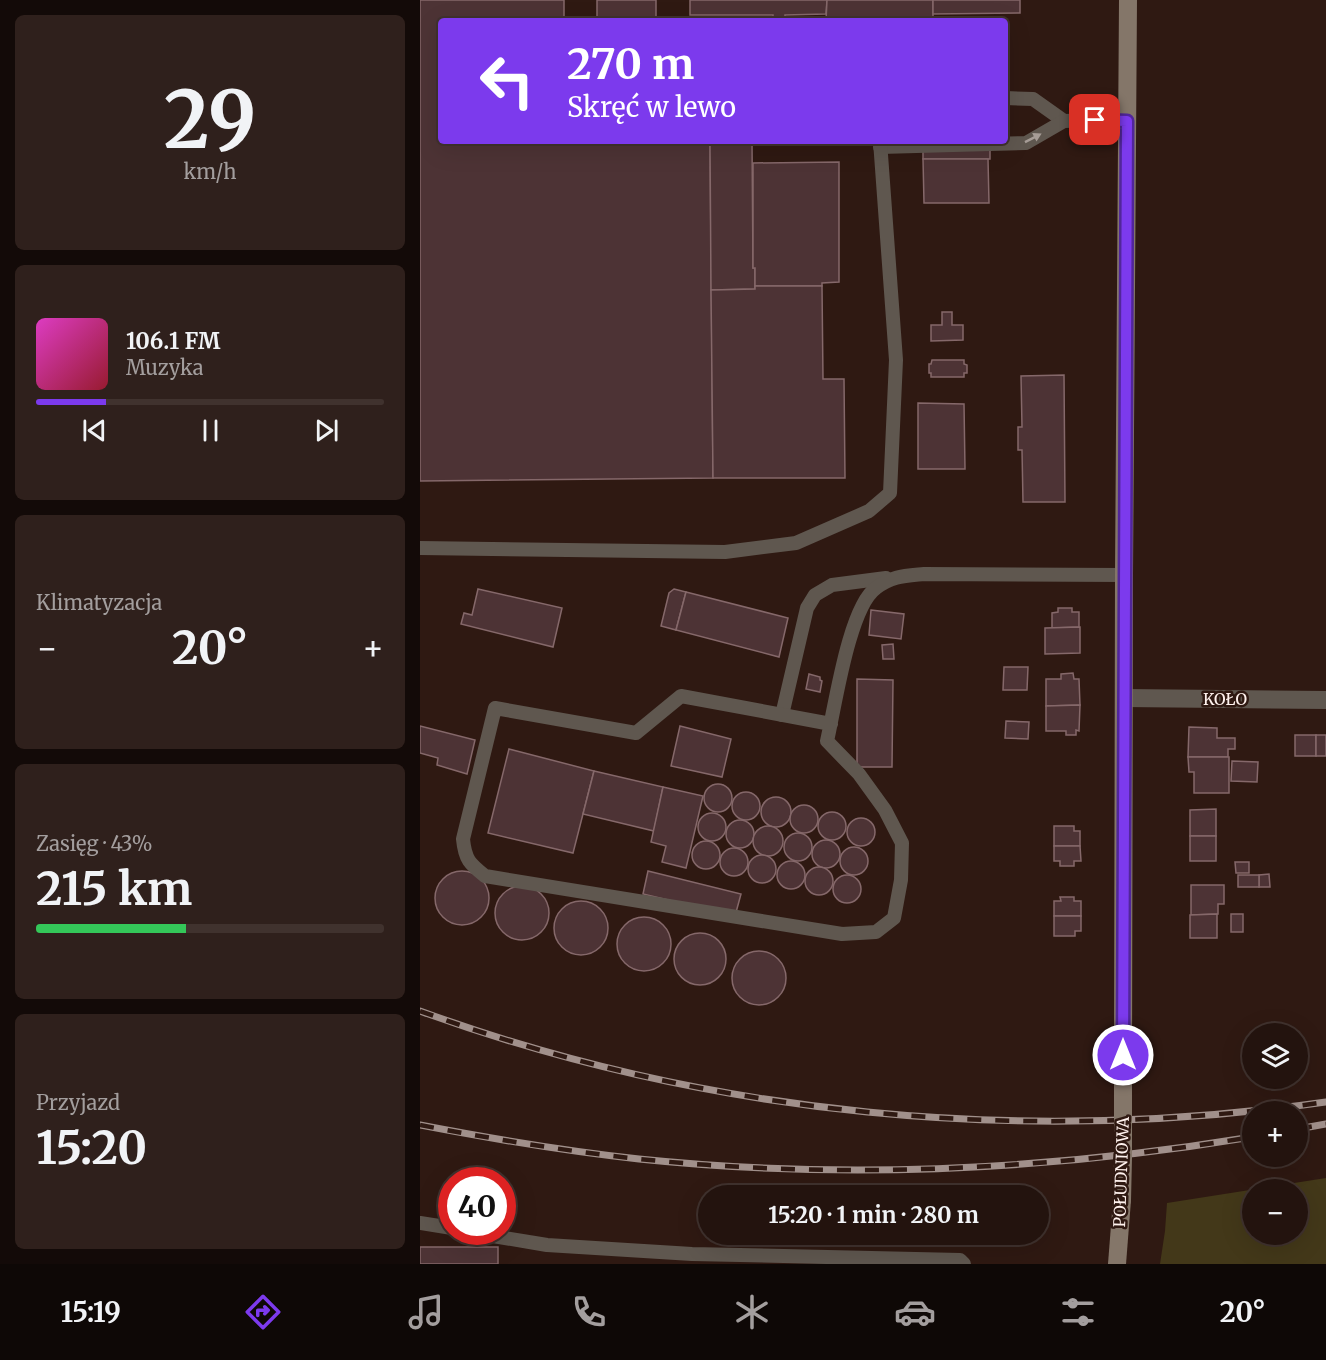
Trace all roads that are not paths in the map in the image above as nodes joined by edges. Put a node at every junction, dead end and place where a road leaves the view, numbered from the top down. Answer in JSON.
{"nodes":[{"id":1,"x":1128,"y":0,"type":"edge"},
{"id":2,"x":1008,"y":98,"type":"edge"},
{"id":3,"x":1064,"y":121,"type":"junction"},
{"id":4,"x":1127,"y":121,"type":"junction"},
{"id":5,"x":1008,"y":143,"type":"edge"},
{"id":6,"x":880,"y":144,"type":"edge"},
{"id":7,"x":420,"y":548,"type":"edge"},
{"id":8,"x":1124,"y":575,"type":"junction"},
{"id":9,"x":893,"y":577,"type":"junction"},
{"id":10,"x":1124,"y":698,"type":"junction"},
{"id":11,"x":1326,"y":700,"type":"edge"},
{"id":12,"x":782,"y":715,"type":"junction"},
{"id":13,"x":831,"y":724,"type":"junction"},
{"id":14,"x":420,"y":1223,"type":"edge"},
{"id":15,"x":438,"y":1226,"type":"edge"},
{"id":16,"x":516,"y":1240,"type":"edge"},
{"id":17,"x":964,"y":1264,"type":"edge"},
{"id":18,"x":1117,"y":1264,"type":"edge"}],
"edges":[{"from":1,"to":4,"type":"street","name":"POŁUDNIOWA"},
{"from":2,"to":3,"type":"lane"},
{"from":3,"to":4,"type":"lane"},
{"from":5,"to":3,"type":"lane","one_way":true},
{"from":4,"to":8,"type":"street","name":"POŁUDNIOWA"},
{"from":6,"to":7,"type":"lane"},
{"from":8,"to":9,"type":"lane"},
{"from":8,"to":10,"type":"street","name":"POŁUDNIOWA"},
{"from":9,"to":12,"type":"lane"},
{"from":9,"to":13,"type":"lane"},
{"from":10,"to":11,"type":"street","name":"KOŁO"},
{"from":10,"to":18,"type":"street","name":"POŁUDNIOWA","bridge":true},
{"from":12,"to":13,"type":"lane"},
{"from":12,"to":13,"type":"lane"},
{"from":14,"to":15,"type":"lane"},
{"from":16,"to":17,"type":"lane"}]}
